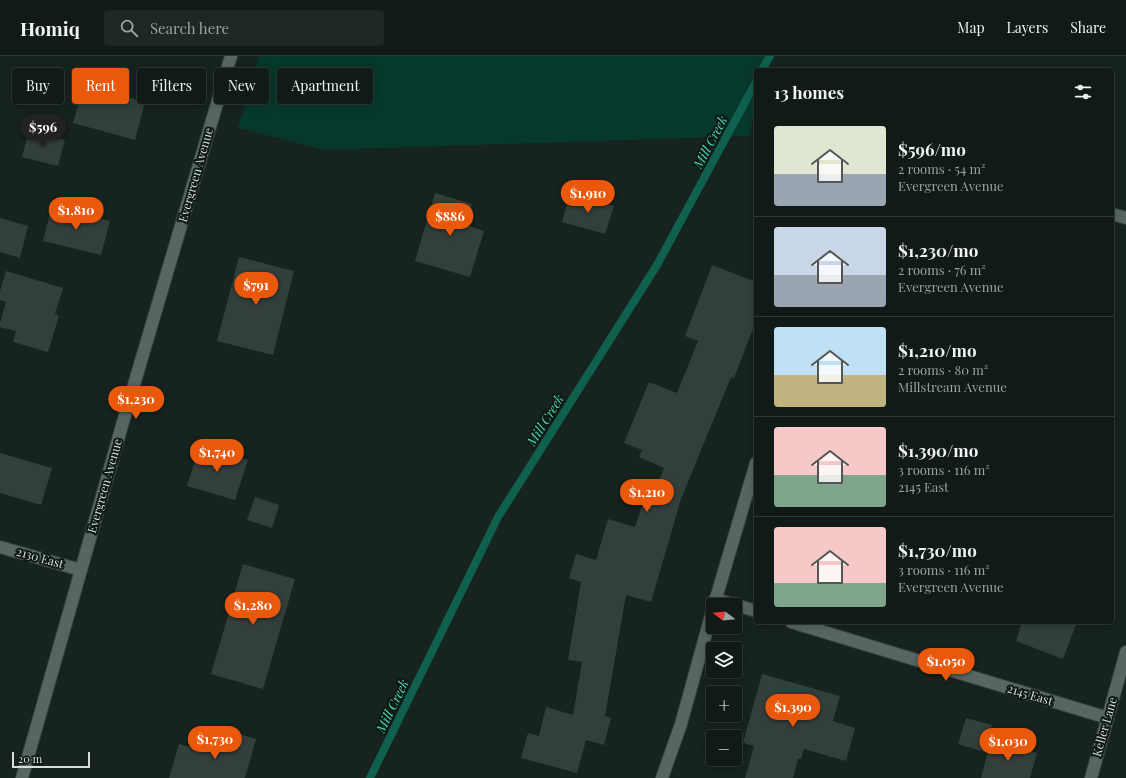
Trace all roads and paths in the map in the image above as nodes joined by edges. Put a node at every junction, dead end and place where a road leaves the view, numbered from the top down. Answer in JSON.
{"nodes":[{"id":1,"x":231,"y":56,"type":"edge"},
{"id":2,"x":1114,"y":215,"type":"edge"},
{"id":3,"x":1126,"y":218,"type":"edge"},
{"id":4,"x":754,"y":470,"type":"edge"},
{"id":5,"x":0,"y":547,"type":"edge"},
{"id":6,"x":81,"y":570,"type":"junction"},
{"id":7,"x":716,"y":598,"type":"edge"},
{"id":8,"x":742,"y":609,"type":"edge"},
{"id":9,"x":754,"y":611,"type":"edge"},
{"id":10,"x":798,"y":624,"type":"edge"},
{"id":11,"x":706,"y":633,"type":"edge"},
{"id":12,"x":1126,"y":652,"type":"edge"},
{"id":13,"x":1108,"y":718,"type":"junction"},
{"id":14,"x":22,"y":778,"type":"edge"},
{"id":15,"x":662,"y":778,"type":"edge"},
{"id":16,"x":1091,"y":778,"type":"edge"}],
"edges":[{"from":1,"to":6,"type":"street","name":"Evergreen Avenue"},
{"from":2,"to":3,"type":"street"},
{"from":4,"to":7,"type":"street"},
{"from":5,"to":6,"type":"street","name":"2130 East"},
{"from":6,"to":14,"type":"street","name":"Evergreen Avenue"},
{"from":8,"to":9,"type":"street"},
{"from":10,"to":13,"type":"street","name":"2145 East"},
{"from":11,"to":15,"type":"street"},
{"from":12,"to":13,"type":"street","name":"Keller Lane"},
{"from":13,"to":16,"type":"street","name":"Keller Lane"}]}
